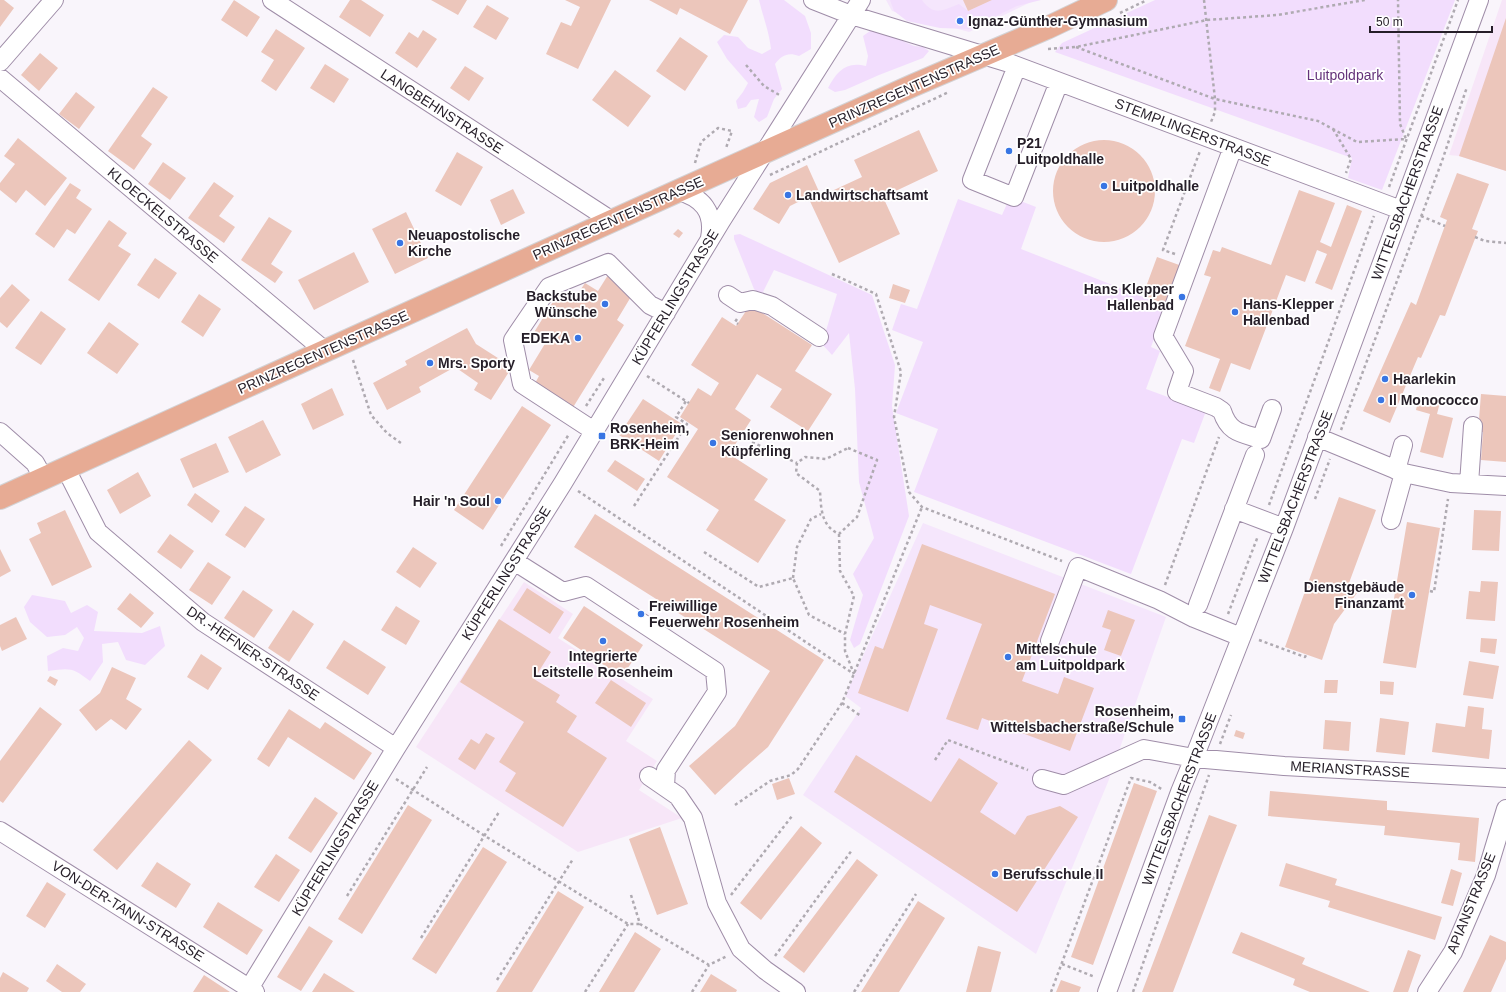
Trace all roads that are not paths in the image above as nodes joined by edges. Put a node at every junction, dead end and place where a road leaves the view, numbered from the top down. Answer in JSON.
{"nodes":[{"id":1,"x":54,"y":0,"type":"edge"},
{"id":2,"x":272,"y":0,"type":"edge"},
{"id":3,"x":813,"y":0,"type":"edge"},
{"id":4,"x":861,"y":0,"type":"edge"},
{"id":5,"x":1106,"y":0,"type":"edge"},
{"id":6,"x":1479,"y":0,"type":"edge"},
{"id":7,"x":852,"y":15,"type":"junction"},
{"id":8,"x":985,"y":55,"type":"junction"},
{"id":9,"x":0,"y":62,"type":"edge"},
{"id":10,"x":1017,"y":66,"type":"junction"},
{"id":11,"x":0,"y":78,"type":"edge"},
{"id":12,"x":1059,"y":82,"type":"junction"},
{"id":13,"x":1233,"y":147,"type":"junction"},
{"id":14,"x":763,"y":153,"type":"junction"},
{"id":15,"x":678,"y":191,"type":"junction"},
{"id":16,"x":1401,"y":210,"type":"junction"},
{"id":17,"x":612,"y":221,"type":"junction"},
{"id":18,"x":710,"y":239,"type":"junction"},
{"id":19,"x":728,"y":295,"type":"dead end"},
{"id":20,"x":666,"y":312,"type":"junction"},
{"id":21,"x":819,"y":337,"type":"dead end"},
{"id":22,"x":325,"y":351,"type":"junction"},
{"id":23,"x":1272,"y":409,"type":"dead end"},
{"id":24,"x":1473,"y":426,"type":"dead end"},
{"id":25,"x":594,"y":431,"type":"junction"},
{"id":26,"x":0,"y":432,"type":"edge"},
{"id":27,"x":1317,"y":437,"type":"junction"},
{"id":28,"x":1403,"y":445,"type":"dead end"},
{"id":29,"x":1255,"y":455,"type":"dead end"},
{"id":30,"x":66,"y":469,"type":"junction"},
{"id":31,"x":1400,"y":472,"type":"junction"},
{"id":32,"x":44,"y":479,"type":"junction"},
{"id":33,"x":1469,"y":484,"type":"junction"},
{"id":34,"x":1506,"y":486,"type":"edge"},
{"id":35,"x":0,"y":498,"type":"edge"},
{"id":36,"x":1234,"y":509,"type":"junction"},
{"id":37,"x":1391,"y":520,"type":"dead end"},
{"id":38,"x":1284,"y":528,"type":"junction"},
{"id":39,"x":514,"y":561,"type":"junction"},
{"id":40,"x":1198,"y":605,"type":"dead end"},
{"id":41,"x":1241,"y":637,"type":"junction"},
{"id":42,"x":1050,"y":641,"type":"dead end"},
{"id":43,"x":396,"y":748,"type":"junction"},
{"id":44,"x":1194,"y":758,"type":"junction"},
{"id":45,"x":649,"y":776,"type":"dead end"},
{"id":46,"x":1506,"y":778,"type":"edge"},
{"id":47,"x":1042,"y":779,"type":"road end"},
{"id":48,"x":665,"y":786,"type":"junction"},
{"id":49,"x":1506,"y":809,"type":"edge"},
{"id":50,"x":0,"y":831,"type":"edge"},
{"id":51,"x":251,"y":991,"type":"edge"},
{"id":52,"x":796,"y":992,"type":"edge"},
{"id":53,"x":1107,"y":992,"type":"edge"},
{"id":54,"x":1428,"y":992,"type":"edge"}],
"edges":[{"from":1,"to":9,"type":"street"},
{"from":2,"to":17,"type":"street","name":"LANGBEHNSTRASSE"},
{"from":3,"to":7,"type":"street","name":"STEMPLINGERSTRASSE"},
{"from":4,"to":7,"type":"street","name":"KÜPFERLINGSTRASSE"},
{"from":5,"to":8,"type":"main road","name":"PRINZREGENTENSTRASSE"},
{"from":6,"to":16,"type":"street","name":"WITTELSBACHERSTRASSE"},
{"from":7,"to":8,"type":"street","name":"STEMPLINGERSTRASSE"},
{"from":7,"to":14,"type":"street","name":"KÜPFERLINGSTRASSE"},
{"from":8,"to":10,"type":"street","name":"STEMPLINGERSTRASSE"},
{"from":8,"to":14,"type":"main road","name":"PRINZREGENTENSTRASSE"},
{"from":10,"to":12,"type":"street","name":"STEMPLINGERSTRASSE"},
{"from":10,"to":12,"type":"street"},
{"from":11,"to":22,"type":"street","name":"KLOECKELSTRASSE"},
{"from":12,"to":13,"type":"street","name":"STEMPLINGERSTRASSE"},
{"from":13,"to":16,"type":"street","name":"STEMPLINGERSTRASSE"},
{"from":13,"to":23,"type":"street"},
{"from":14,"to":15,"type":"main road","name":"PRINZREGENTENSTRASSE"},
{"from":14,"to":18,"type":"street","name":"KÜPFERLINGSTRASSE"},
{"from":15,"to":17,"type":"main road","name":"PRINZREGENTENSTRASSE"},
{"from":15,"to":18,"type":"street"},
{"from":16,"to":27,"type":"street","name":"WITTELSBACHERSTRASSE"},
{"from":17,"to":22,"type":"main road","name":"PRINZREGENTENSTRASSE"},
{"from":18,"to":20,"type":"street","name":"KÜPFERLINGSTRASSE"},
{"from":19,"to":21,"type":"street"},
{"from":20,"to":25,"type":"street","name":"KÜPFERLINGSTRASSE"},
{"from":20,"to":25,"type":"street"},
{"from":22,"to":30,"type":"main road","name":"PRINZREGENTENSTRASSE"},
{"from":24,"to":33,"type":"street"},
{"from":25,"to":39,"type":"street","name":"KÜPFERLINGSTRASSE"},
{"from":26,"to":32,"type":"street"},
{"from":27,"to":31,"type":"street"},
{"from":27,"to":38,"type":"street","name":"WITTELSBACHERSTRASSE"},
{"from":28,"to":31,"type":"street"},
{"from":29,"to":36,"type":"street"},
{"from":30,"to":32,"type":"main road","name":"PRINZREGENTENSTRASSE"},
{"from":30,"to":43,"type":"street","name":"DR.-HEFNER-STRASSE"},
{"from":31,"to":33,"type":"street"},
{"from":31,"to":37,"type":"street"},
{"from":32,"to":35,"type":"main road","name":"PRINZREGENTENSTRASSE"},
{"from":33,"to":34,"type":"street"},
{"from":36,"to":38,"type":"street"},
{"from":36,"to":40,"type":"street"},
{"from":38,"to":41,"type":"street","name":"WITTELSBACHERSTRASSE"},
{"from":39,"to":43,"type":"street","name":"KÜPFERLINGSTRASSE"},
{"from":39,"to":48,"type":"street"},
{"from":41,"to":42,"type":"street"},
{"from":41,"to":44,"type":"street","name":"WITTELSBACHERSTRASSE"},
{"from":43,"to":51,"type":"street","name":"KÜPFERLINGSTRASSE"},
{"from":44,"to":46,"type":"street","name":"MERIANSTRASSE"},
{"from":44,"to":47,"type":"street","name":"MERIANSTRASSE"},
{"from":44,"to":53,"type":"street","name":"WITTELSBACHERSTRASSE"},
{"from":45,"to":48,"type":"street"},
{"from":48,"to":52,"type":"street"},
{"from":49,"to":54,"type":"street","name":"APIANSTRASSE"},
{"from":50,"to":51,"type":"street","name":"VON-DER-TANN-STRASSE"}]}
